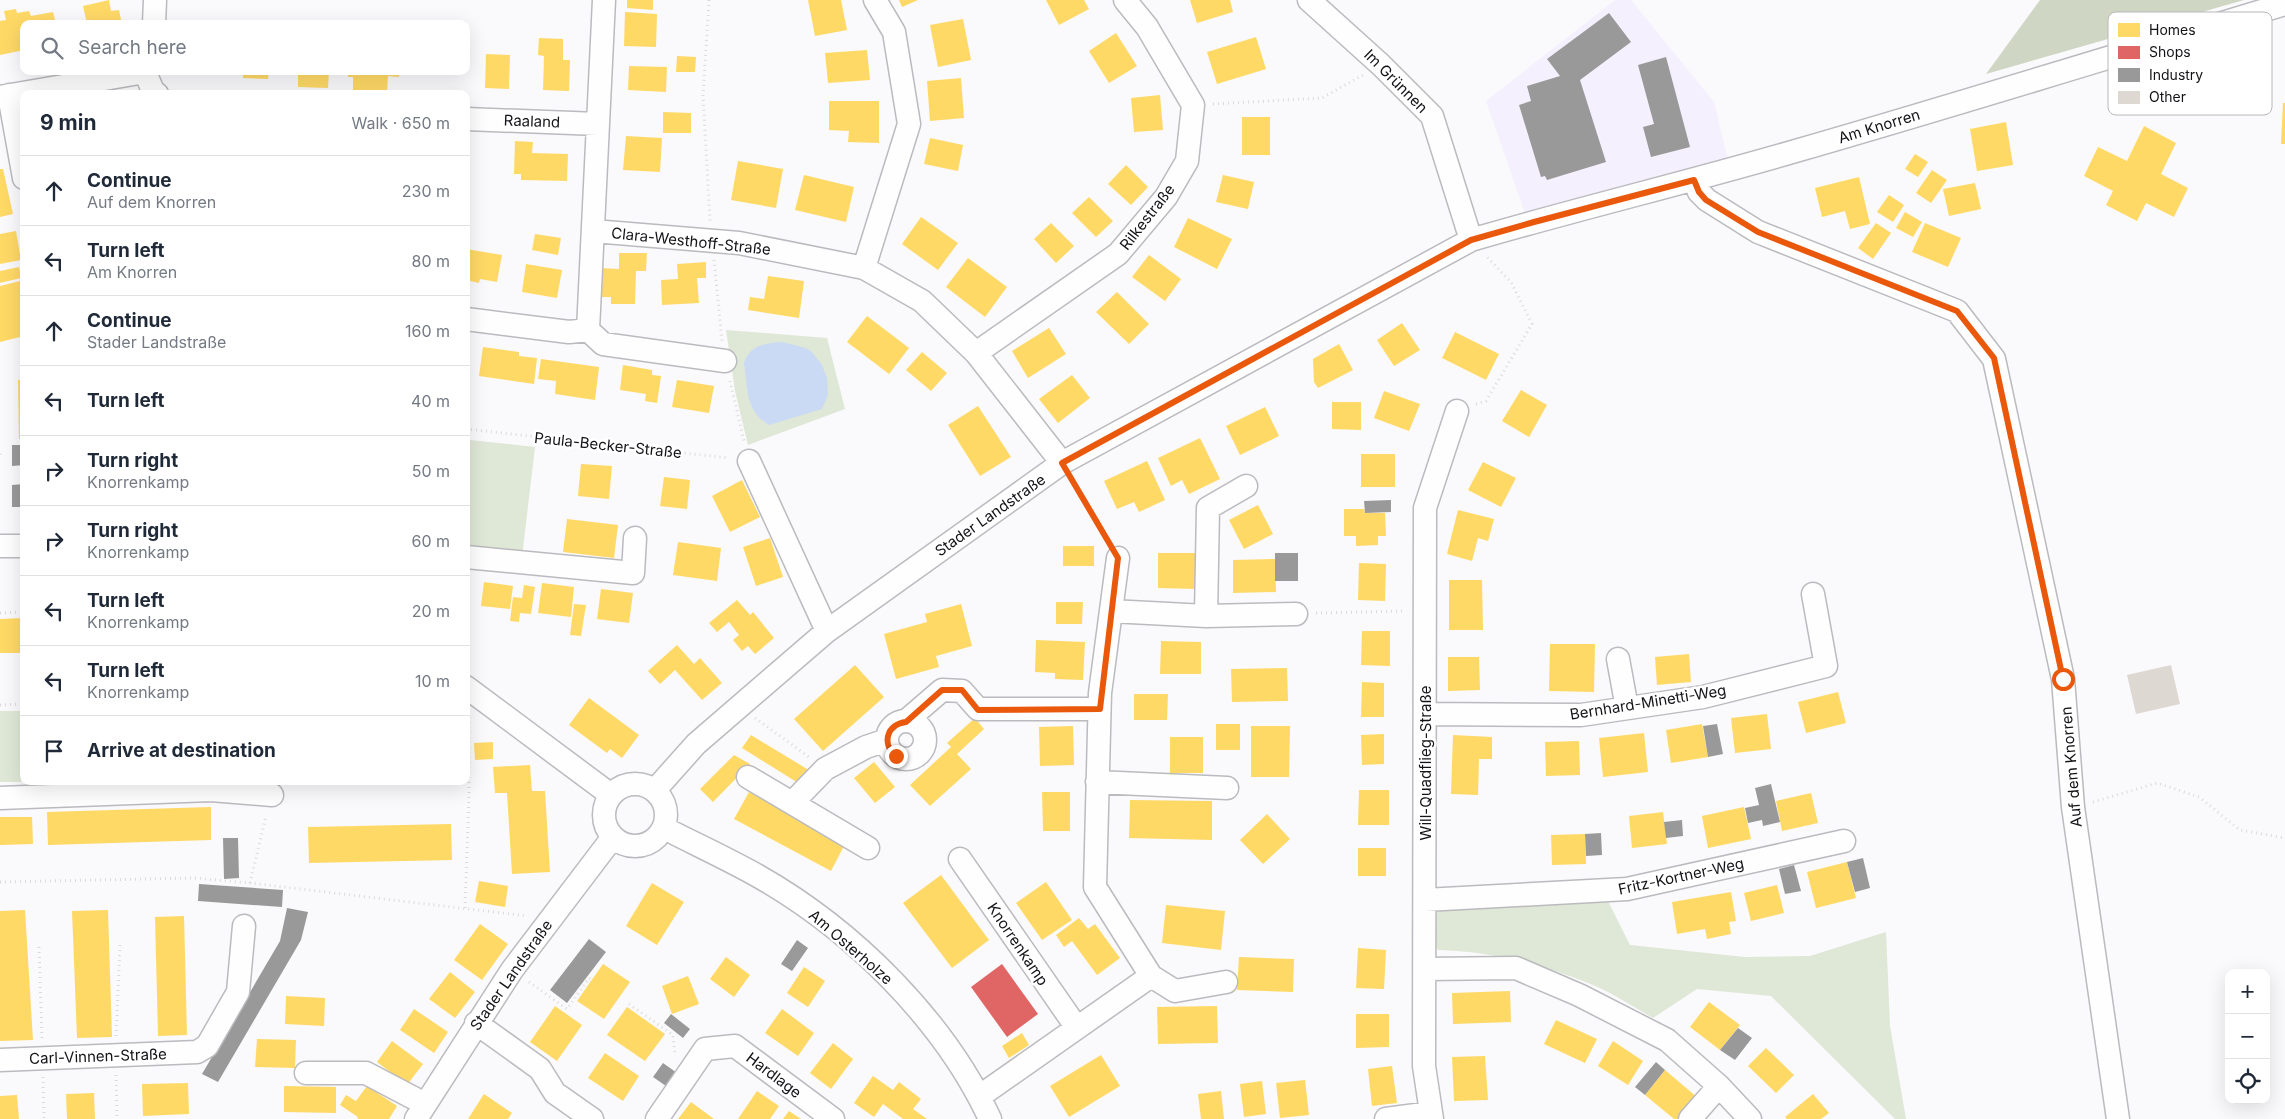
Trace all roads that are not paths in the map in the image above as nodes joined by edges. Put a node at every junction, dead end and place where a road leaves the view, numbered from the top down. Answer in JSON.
{"nodes":[{"id":1,"x":156,"y":0,"type":"edge"},
{"id":2,"x":604,"y":0,"type":"edge"},
{"id":3,"x":875,"y":0,"type":"edge"},
{"id":4,"x":1125,"y":0,"type":"edge"},
{"id":5,"x":1309,"y":0,"type":"edge"},
{"id":6,"x":2285,"y":4,"type":"edge"},
{"id":7,"x":2258,"y":12,"type":"edge"},
{"id":8,"x":154,"y":20,"type":"edge"},
{"id":9,"x":2108,"y":57,"type":"edge"},
{"id":10,"x":127,"y":75,"type":"edge"},
{"id":11,"x":146,"y":75,"type":"edge"},
{"id":12,"x":39,"y":90,"type":"edge"},
{"id":13,"x":152,"y":90,"type":"edge"},
{"id":14,"x":20,"y":93,"type":"edge"},
{"id":15,"x":4,"y":96,"type":"edge"},
{"id":16,"x":470,"y":119,"type":"edge"},
{"id":17,"x":598,"y":124,"type":"junction"},
{"id":18,"x":20,"y":162,"type":"edge"},
{"id":19,"x":1694,"y":180,"type":"junction"},
{"id":20,"x":593,"y":232,"type":"junction"},
{"id":21,"x":1471,"y":240,"type":"junction"},
{"id":22,"x":864,"y":268,"type":"junction"},
{"id":23,"x":470,"y":320,"type":"edge"},
{"id":24,"x":588,"y":330,"type":"junction"},
{"id":25,"x":976,"y":352,"type":"junction"},
{"id":26,"x":724,"y":361,"type":"road end"},
{"id":27,"x":1457,"y":411,"type":"road end"},
{"id":28,"x":750,"y":461,"type":"road end"},
{"id":29,"x":1062,"y":463,"type":"junction"},
{"id":30,"x":1246,"y":486,"type":"dead end"},
{"id":31,"x":635,"y":538,"type":"dead end"},
{"id":32,"x":0,"y":546,"type":"edge"},
{"id":33,"x":20,"y":546,"type":"edge"},
{"id":34,"x":470,"y":557,"type":"edge"},
{"id":35,"x":1118,"y":558,"type":"road end"},
{"id":36,"x":1813,"y":594,"type":"dead end"},
{"id":37,"x":1111,"y":611,"type":"junction"},
{"id":38,"x":1296,"y":614,"type":"road end"},
{"id":39,"x":1206,"y":616,"type":"junction"},
{"id":40,"x":827,"y":631,"type":"junction"},
{"id":41,"x":1618,"y":659,"type":"dead end"},
{"id":42,"x":470,"y":689,"type":"edge"},
{"id":43,"x":1627,"y":708,"type":"junction"},
{"id":44,"x":1100,"y":709,"type":"junction"},
{"id":45,"x":1425,"y":714,"type":"junction"},
{"id":46,"x":906,"y":722,"type":"junction"},
{"id":47,"x":887,"y":740,"type":"junction"},
{"id":48,"x":748,"y":777,"type":"dead end"},
{"id":49,"x":1098,"y":782,"type":"junction"},
{"id":50,"x":1227,"y":788,"type":"dead end"},
{"id":51,"x":655,"y":790,"type":"junction"},
{"id":52,"x":272,"y":795,"type":"road end"},
{"id":53,"x":611,"y":795,"type":"junction"},
{"id":54,"x":0,"y":798,"type":"edge"},
{"id":55,"x":792,"y":803,"type":"junction"},
{"id":56,"x":664,"y":828,"type":"junction"},
{"id":57,"x":613,"y":837,"type":"junction"},
{"id":58,"x":1844,"y":840,"type":"dead end"},
{"id":59,"x":868,"y":848,"type":"dead end"},
{"id":60,"x":960,"y":859,"type":"dead end"},
{"id":61,"x":1425,"y":900,"type":"junction"},
{"id":62,"x":244,"y":926,"type":"dead end"},
{"id":63,"x":1425,"y":969,"type":"junction"},
{"id":64,"x":1151,"y":976,"type":"junction"},
{"id":65,"x":1226,"y":982,"type":"dead end"},
{"id":66,"x":476,"y":1024,"type":"junction"},
{"id":67,"x":1076,"y":1028,"type":"junction"},
{"id":68,"x":0,"y":1060,"type":"edge"},
{"id":69,"x":306,"y":1073,"type":"dead end"},
{"id":70,"x":1719,"y":1086,"type":"junction"},
{"id":71,"x":980,"y":1096,"type":"junction"},
{"id":72,"x":420,"y":1112,"type":"edge"},
{"id":73,"x":1432,"y":1116,"type":"edge"},
{"id":74,"x":592,"y":1119,"type":"edge"},
{"id":75,"x":658,"y":1119,"type":"edge"},
{"id":76,"x":833,"y":1119,"type":"edge"},
{"id":77,"x":990,"y":1119,"type":"edge"},
{"id":78,"x":1386,"y":1119,"type":"edge"},
{"id":79,"x":1690,"y":1119,"type":"edge"},
{"id":80,"x":1750,"y":1119,"type":"edge"},
{"id":81,"x":2118,"y":1119,"type":"edge"}],
"edges":[{"from":1,"to":8,"type":"street"},
{"from":2,"to":17,"type":"street"},
{"from":3,"to":22,"type":"street"},
{"from":4,"to":25,"type":"street","name":"Rilkestraße"},
{"from":5,"to":21,"type":"street","name":"Im Grünnen"},
{"from":6,"to":7,"type":"street","name":"Am Knorren"},
{"from":9,"to":19,"type":"street","name":"Am Knorren"},
{"from":10,"to":12,"type":"street"},
{"from":11,"to":13,"type":"street"},
{"from":14,"to":15,"type":"street"},
{"from":15,"to":18,"type":"street"},
{"from":16,"to":17,"type":"street","name":"Raaland"},
{"from":17,"to":20,"type":"street"},
{"from":19,"to":21,"type":"street","name":"Am Knorren"},
{"from":19,"to":81,"type":"street","name":"Auf dem Knorren"},
{"from":20,"to":22,"type":"street","name":"Clara-Westhoff-Straße"},
{"from":20,"to":24,"type":"street"},
{"from":21,"to":29,"type":"street","name":"Stader Landstraße"},
{"from":22,"to":25,"type":"street","name":"Clara-Westhoff-Straße"},
{"from":23,"to":24,"type":"street"},
{"from":24,"to":26,"type":"street"},
{"from":25,"to":29,"type":"street","name":"Clara-Westhoff-Straße"},
{"from":27,"to":45,"type":"street","name":"Will-Quadflieg-Straße"},
{"from":28,"to":40,"type":"street"},
{"from":29,"to":40,"type":"street","name":"Stader Landstraße"},
{"from":30,"to":39,"type":"street"},
{"from":31,"to":34,"type":"street"},
{"from":32,"to":33,"type":"street"},
{"from":35,"to":37,"type":"street"},
{"from":36,"to":43,"type":"street","name":"Bernhard-Minetti-Weg"},
{"from":37,"to":39,"type":"street"},
{"from":37,"to":44,"type":"street"},
{"from":38,"to":39,"type":"street"},
{"from":40,"to":51,"type":"street","name":"Stader Landstraße"},
{"from":41,"to":43,"type":"street"},
{"from":42,"to":53,"type":"street"},
{"from":43,"to":45,"type":"street","name":"Bernhard-Minetti-Weg"},
{"from":44,"to":46,"type":"street"},
{"from":44,"to":49,"type":"street"},
{"from":45,"to":61,"type":"street","name":"Will-Quadflieg-Straße"},
{"from":46,"to":47,"type":"street"},
{"from":46,"to":47,"type":"street"},
{"from":47,"to":55,"type":"street"},
{"from":48,"to":55,"type":"street"},
{"from":49,"to":50,"type":"street"},
{"from":49,"to":64,"type":"street"},
{"from":51,"to":53,"type":"street"},
{"from":51,"to":56,"type":"street"},
{"from":52,"to":54,"type":"street"},
{"from":53,"to":57,"type":"street"},
{"from":55,"to":59,"type":"street"},
{"from":56,"to":57,"type":"street"},
{"from":56,"to":71,"type":"street","name":"Am Osterholze"},
{"from":57,"to":66,"type":"street","name":"Stader Landstraße"},
{"from":58,"to":61,"type":"street","name":"Fritz-Kortner-Weg"},
{"from":60,"to":67,"type":"street","name":"Knorrenkamp"},
{"from":61,"to":63,"type":"street","name":"Will-Quadflieg-Straße"},
{"from":62,"to":68,"type":"street","name":"Carl-Vinnen-Straße"},
{"from":63,"to":70,"type":"street"},
{"from":63,"to":73,"type":"street","name":"Will-Quadflieg-Straße"},
{"from":64,"to":65,"type":"street"},
{"from":64,"to":67,"type":"street"},
{"from":66,"to":72,"type":"street","name":"Stader Landstraße"},
{"from":66,"to":74,"type":"street"},
{"from":67,"to":71,"type":"street"},
{"from":69,"to":72,"type":"street"},
{"from":70,"to":79,"type":"street"},
{"from":70,"to":80,"type":"street"},
{"from":71,"to":77,"type":"street","name":"Am Osterholze"},
{"from":73,"to":78,"type":"street"},
{"from":75,"to":76,"type":"street","name":"Hardlage"}]}
